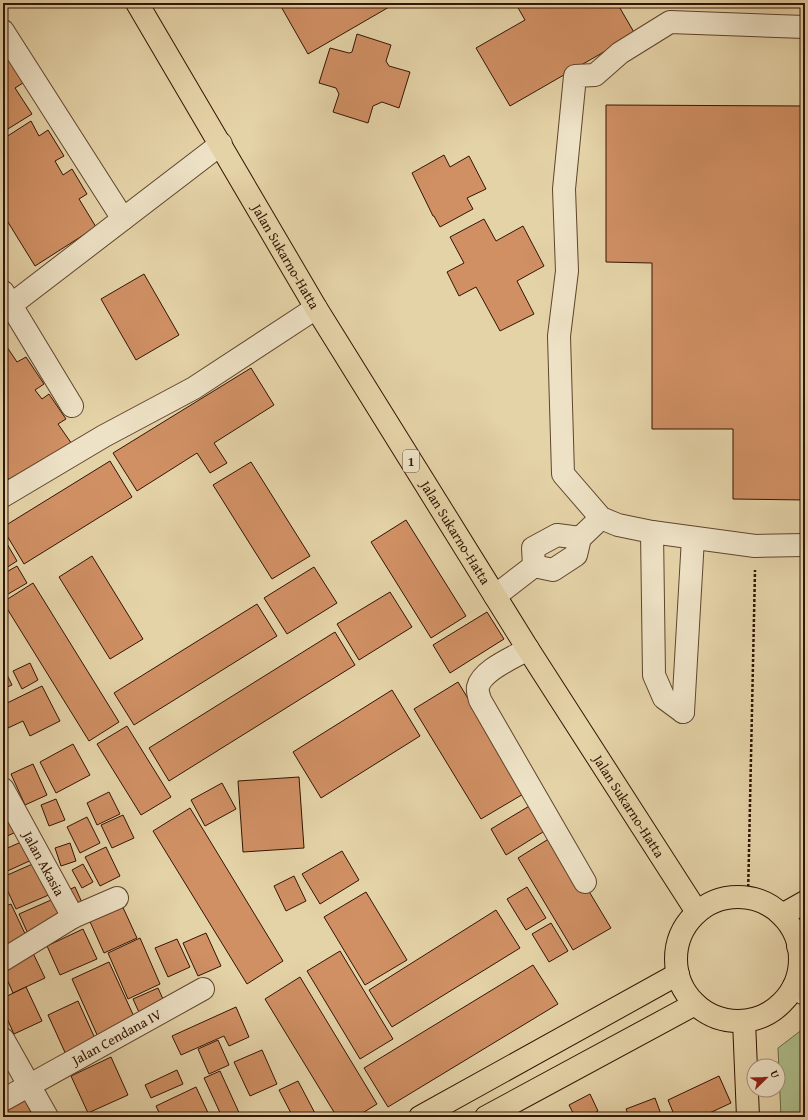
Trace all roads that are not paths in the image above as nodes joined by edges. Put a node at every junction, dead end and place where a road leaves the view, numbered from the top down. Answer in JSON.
{"nodes":[{"id":1,"x":137,"y":3,"type":"edge"},
{"id":2,"x":805,"y":27,"type":"edge"},
{"id":3,"x":3,"y":31,"type":"edge"},
{"id":4,"x":221,"y":144,"type":"junction"},
{"id":5,"x":123,"y":219,"type":"junction"},
{"id":6,"x":6,"y":303,"type":"edge"},
{"id":7,"x":316,"y":308,"type":"junction"},
{"id":8,"x":72,"y":406,"type":"dead end"},
{"id":9,"x":3,"y":496,"type":"edge"},
{"id":10,"x":601,"y":518,"type":"junction"},
{"id":11,"x":652,"y":532,"type":"junction"},
{"id":12,"x":693,"y":538,"type":"junction"},
{"id":13,"x":805,"y":545,"type":"edge"},
{"id":14,"x":495,"y":596,"type":"junction"},
{"id":15,"x":528,"y":649,"type":"junction"},
{"id":16,"x":3,"y":789,"type":"edge"},
{"id":17,"x":585,"y":882,"type":"dead end"},
{"id":18,"x":117,"y":898,"type":"dead end"},
{"id":19,"x":805,"y":902,"type":"edge"},
{"id":20,"x":697,"y":912,"type":"junction"},
{"id":21,"x":782,"y":915,"type":"junction"},
{"id":22,"x":73,"y":917,"type":"junction"},
{"id":23,"x":801,"y":944,"type":"edge"},
{"id":24,"x":3,"y":960,"type":"edge"},
{"id":25,"x":678,"y":974,"type":"junction"},
{"id":26,"x":203,"y":989,"type":"dead end"},
{"id":27,"x":799,"y":991,"type":"edge"},
{"id":28,"x":695,"y":1004,"type":"junction"},
{"id":29,"x":744,"y":1021,"type":"junction"},
{"id":30,"x":3,"y":1039,"type":"edge"},
{"id":31,"x":30,"y":1086,"type":"junction"},
{"id":32,"x":3,"y":1100,"type":"edge"},
{"id":33,"x":47,"y":1117,"type":"edge"},
{"id":34,"x":420,"y":1117,"type":"edge"},
{"id":35,"x":486,"y":1117,"type":"edge"},
{"id":36,"x":748,"y":1117,"type":"edge"}],
"edges":[{"from":1,"to":4,"type":"main road","name":"Jalan Sukarno-Hatta","number":"1"},
{"from":2,"to":10,"type":"street"},
{"from":3,"to":5,"type":"street"},
{"from":4,"to":5,"type":"street"},
{"from":4,"to":7,"type":"main road","name":"Jalan Sukarno-Hatta","number":"1"},
{"from":5,"to":6,"type":"street"},
{"from":6,"to":8,"type":"street"},
{"from":7,"to":9,"type":"street"},
{"from":7,"to":14,"type":"main road","name":"Jalan Sukarno-Hatta","number":"1"},
{"from":10,"to":11,"type":"street"},
{"from":10,"to":14,"type":"street"},
{"from":11,"to":12,"type":"street"},
{"from":11,"to":12,"type":"street"},
{"from":12,"to":13,"type":"street"},
{"from":14,"to":15,"type":"main road","name":"Jalan Sukarno-Hatta","number":"1"},
{"from":15,"to":17,"type":"street"},
{"from":15,"to":20,"type":"main road","name":"Jalan Sukarno-Hatta","number":"1"},
{"from":16,"to":22,"type":"street","name":"Jalan Akasia"},
{"from":18,"to":22,"type":"street"},
{"from":19,"to":21,"type":"main road"},
{"from":20,"to":21,"type":"main road"},
{"from":20,"to":25,"type":"main road"},
{"from":21,"to":23,"type":"main road"},
{"from":22,"to":24,"type":"street"},
{"from":23,"to":27,"type":"main road"},
{"from":25,"to":28,"type":"main road"},
{"from":25,"to":34,"type":"main road"},
{"from":26,"to":31,"type":"street","name":"Jalan Cendana IV"},
{"from":27,"to":29,"type":"main road"},
{"from":28,"to":29,"type":"main road"},
{"from":28,"to":35,"type":"main road"},
{"from":29,"to":36,"type":"main road"},
{"from":30,"to":31,"type":"street"},
{"from":31,"to":32,"type":"street","name":"Jalan Cendana IV"},
{"from":31,"to":33,"type":"street"}]}
